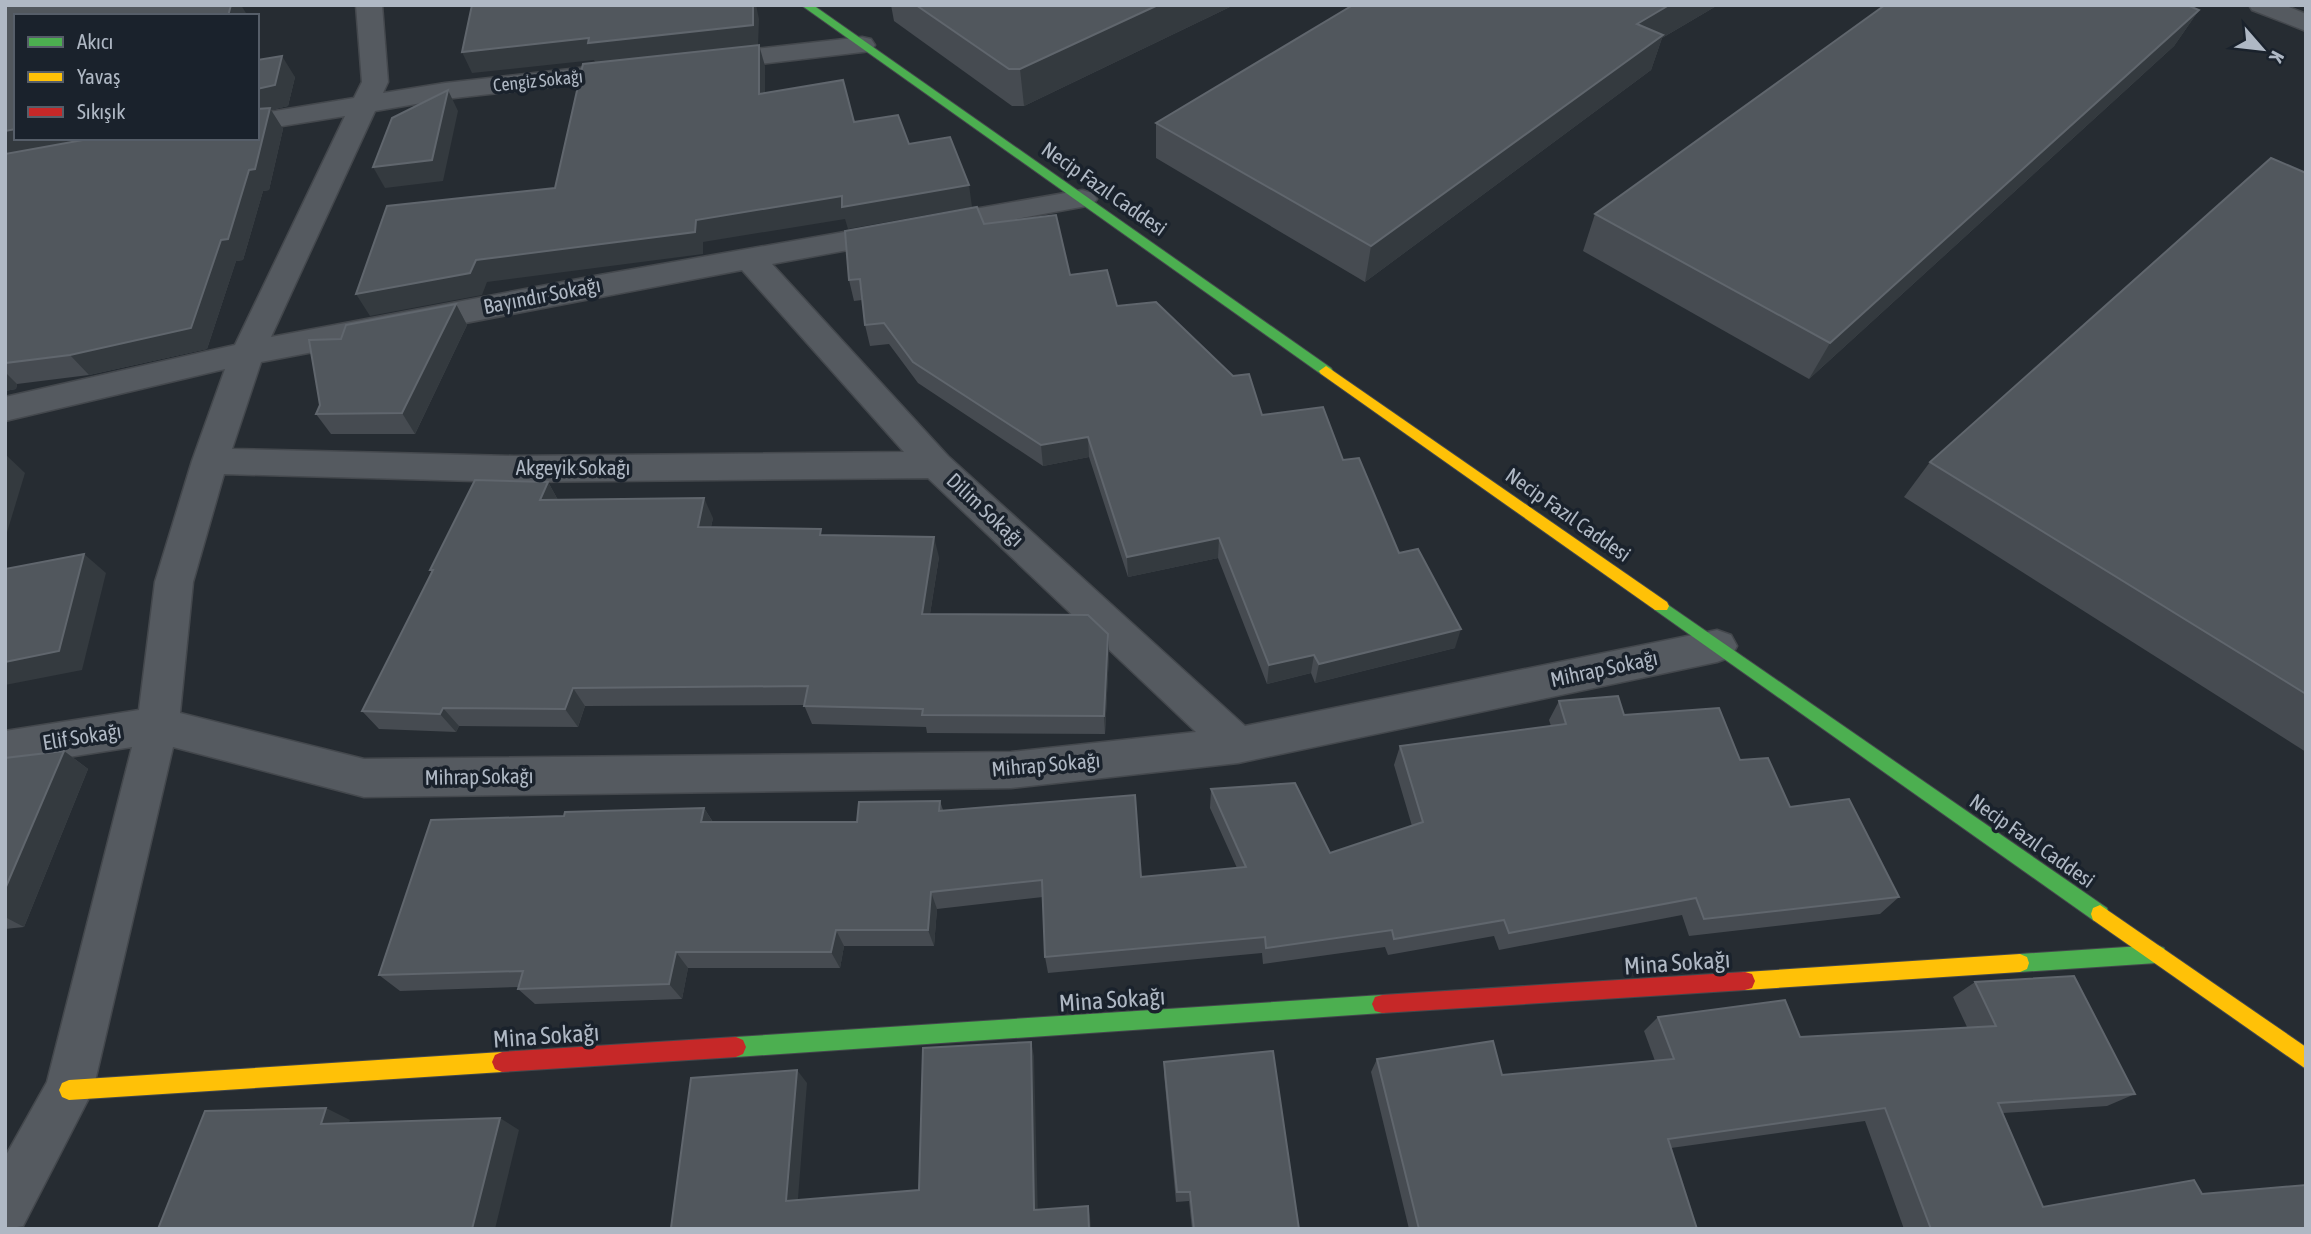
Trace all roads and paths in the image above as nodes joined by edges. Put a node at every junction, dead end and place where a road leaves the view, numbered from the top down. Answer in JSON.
{"nodes":[{"id":1,"x":369,"y":5,"type":"edge"},
{"id":2,"x":806,"y":5,"type":"edge"},
{"id":3,"x":2261,"y":5,"type":"edge"},
{"id":4,"x":2306,"y":23,"type":"edge"},
{"id":5,"x":862,"y":44,"type":"junction"},
{"id":6,"x":681,"y":65,"type":"edge"},
{"id":7,"x":653,"y":68,"type":"edge"},
{"id":8,"x":363,"y":104,"type":"junction"},
{"id":9,"x":259,"y":122,"type":"edge"},
{"id":10,"x":1082,"y":200,"type":"junction"},
{"id":11,"x":748,"y":258,"type":"junction"},
{"id":12,"x":247,"y":353,"type":"junction"},
{"id":13,"x":5,"y":409,"type":"edge"},
{"id":14,"x":210,"y":461,"type":"junction"},
{"id":15,"x":936,"y":465,"type":"junction"},
{"id":16,"x":1717,"y":646,"type":"junction"},
{"id":17,"x":158,"y":725,"type":"junction"},
{"id":18,"x":1238,"y":745,"type":"junction"},
{"id":19,"x":5,"y":750,"type":"edge"},
{"id":20,"x":2157,"y":954,"type":"junction"},
{"id":21,"x":2306,"y":1059,"type":"edge"},
{"id":22,"x":69,"y":1090,"type":"junction"},
{"id":23,"x":9,"y":1194,"type":"edge"}],
"edges":[{"from":1,"to":8,"type":"street"},
{"from":2,"to":5,"type":"street","name":"Necip Fazıl Caddesi"},
{"from":3,"to":4,"type":"street"},
{"from":5,"to":6,"type":"street"},
{"from":5,"to":10,"type":"street","name":"Necip Fazıl Caddesi"},
{"from":7,"to":8,"type":"street","name":"Cengiz Sokağı"},
{"from":8,"to":9,"type":"street","name":"Cengiz Sokağı"},
{"from":8,"to":12,"type":"street"},
{"from":10,"to":11,"type":"street","name":"Bayındır Sokağı"},
{"from":10,"to":16,"type":"street","name":"Necip Fazıl Caddesi"},
{"from":11,"to":12,"type":"street","name":"Bayındır Sokağı"},
{"from":11,"to":15,"type":"street","name":"Dilim Sokağı"},
{"from":12,"to":13,"type":"street","name":"Bayındır Sokağı"},
{"from":12,"to":14,"type":"street"},
{"from":14,"to":15,"type":"street","name":"Akgeyik Sokağı"},
{"from":14,"to":17,"type":"street"},
{"from":15,"to":18,"type":"street","name":"Dilim Sokağı"},
{"from":16,"to":18,"type":"street","name":"Mihrap Sokağı"},
{"from":16,"to":20,"type":"street","name":"Necip Fazıl Caddesi"},
{"from":17,"to":18,"type":"street","name":"Mihrap Sokağı"},
{"from":17,"to":19,"type":"street","name":"Elif Sokağı"},
{"from":17,"to":22,"type":"street"},
{"from":20,"to":21,"type":"street","name":"Necip Fazıl Caddesi"},
{"from":20,"to":22,"type":"street","name":"Mina Sokağı"},
{"from":22,"to":23,"type":"street"}]}
